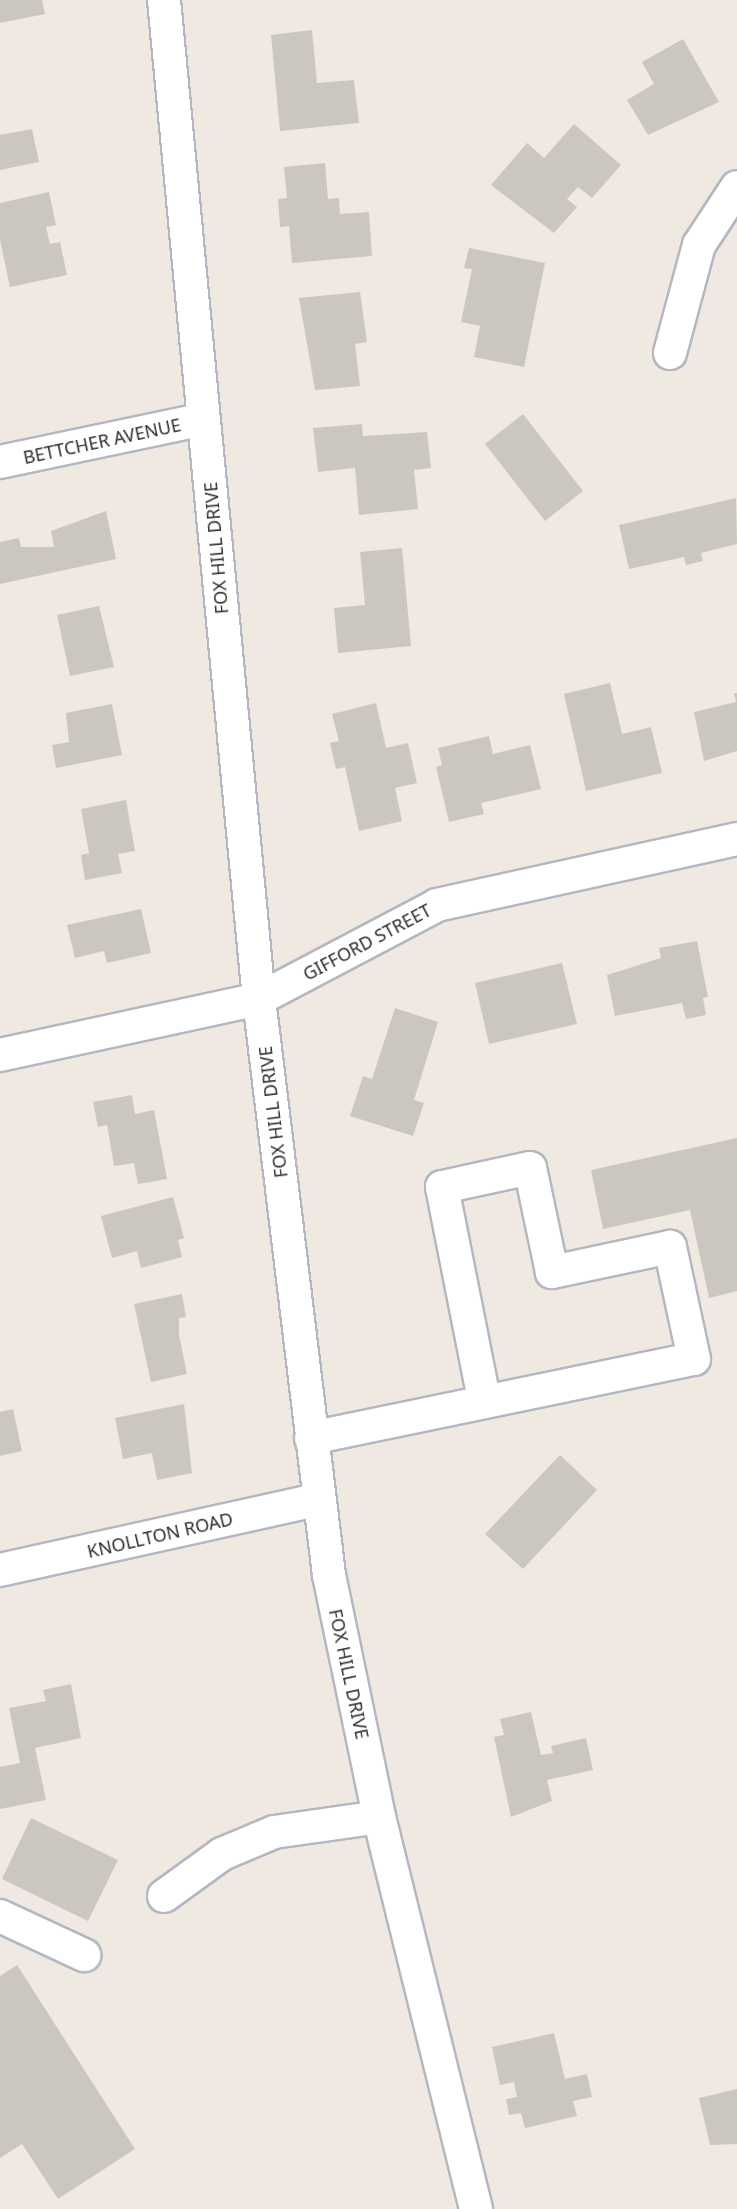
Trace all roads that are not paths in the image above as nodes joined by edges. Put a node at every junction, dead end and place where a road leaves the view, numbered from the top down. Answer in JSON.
{"nodes":[{"id":1,"x":164,"y":0,"type":"edge"},
{"id":2,"x":737,"y":187,"type":"edge"},
{"id":3,"x":670,"y":353,"type":"dead end"},
{"id":4,"x":204,"y":419,"type":"junction"},
{"id":5,"x":0,"y":462,"type":"edge"},
{"id":6,"x":737,"y":839,"type":"edge"},
{"id":7,"x":259,"y":999,"type":"junction"},
{"id":8,"x":0,"y":1055,"type":"edge"},
{"id":9,"x":484,"y":1401,"type":"junction"},
{"id":10,"x":311,"y":1438,"type":"junction"},
{"id":11,"x":320,"y":1499,"type":"junction"},
{"id":12,"x":0,"y":1570,"type":"edge"},
{"id":13,"x":379,"y":1817,"type":"junction"},
{"id":14,"x":164,"y":1896,"type":"dead end"},
{"id":15,"x":0,"y":1916,"type":"edge"},
{"id":16,"x":84,"y":1955,"type":"dead end"},
{"id":17,"x":476,"y":2209,"type":"edge"}],
"edges":[{"from":1,"to":4,"type":"street","name":"FOX HILL DRIVE"},
{"from":2,"to":3,"type":"street"},
{"from":4,"to":5,"type":"street","name":"BETTCHER AVENUE"},
{"from":4,"to":7,"type":"street","name":"FOX HILL DRIVE"},
{"from":6,"to":7,"type":"street","name":"GIFFORD STREET"},
{"from":7,"to":8,"type":"street","name":"GIFFORD STREET"},
{"from":7,"to":10,"type":"street","name":"FOX HILL DRIVE"},
{"from":9,"to":9,"type":"street"},
{"from":9,"to":10,"type":"street"},
{"from":10,"to":11,"type":"street","name":"FOX HILL DRIVE"},
{"from":11,"to":12,"type":"street","name":"KNOLLTON ROAD"},
{"from":11,"to":13,"type":"street","name":"FOX HILL DRIVE"},
{"from":13,"to":14,"type":"street"},
{"from":13,"to":17,"type":"street","name":"FOX HILL DRIVE"},
{"from":15,"to":16,"type":"street"}]}
